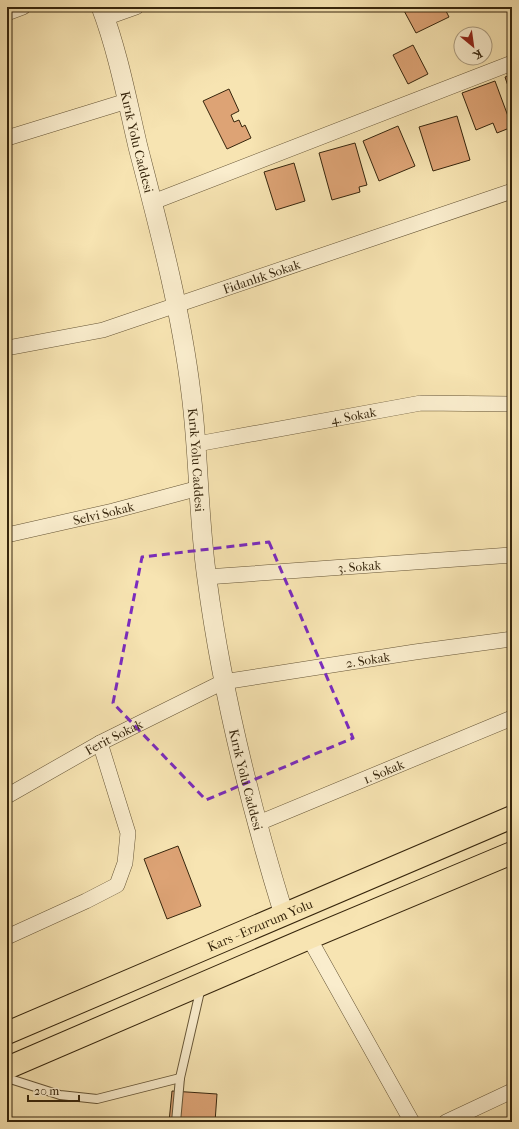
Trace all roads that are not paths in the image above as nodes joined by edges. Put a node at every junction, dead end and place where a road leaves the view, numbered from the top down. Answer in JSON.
{"nodes":[{"id":1,"x":23,"y":7,"type":"edge"},
{"id":2,"x":136,"y":7,"type":"edge"},
{"id":3,"x":103,"y":12,"type":"edge"},
{"id":4,"x":7,"y":13,"type":"edge"},
{"id":5,"x":512,"y":63,"type":"edge"},
{"id":6,"x":127,"y":101,"type":"junction"},
{"id":7,"x":7,"y":138,"type":"edge"},
{"id":8,"x":512,"y":191,"type":"edge"},
{"id":9,"x":153,"y":202,"type":"junction"},
{"id":10,"x":177,"y":306,"type":"junction"},
{"id":11,"x":7,"y":348,"type":"edge"},
{"id":12,"x":512,"y":404,"type":"edge"},
{"id":13,"x":197,"y":444,"type":"junction"},
{"id":14,"x":199,"y":488,"type":"junction"},
{"id":15,"x":7,"y":535,"type":"edge"},
{"id":16,"x":512,"y":555,"type":"edge"},
{"id":17,"x":206,"y":577,"type":"junction"},
{"id":18,"x":512,"y":639,"type":"edge"},
{"id":19,"x":223,"y":682,"type":"junction"},
{"id":20,"x":512,"y":718,"type":"edge"},
{"id":21,"x":100,"y":743,"type":"junction"},
{"id":22,"x":7,"y":796,"type":"edge"},
{"id":23,"x":512,"y":817,"type":"edge"},
{"id":24,"x":256,"y":824,"type":"junction"},
{"id":25,"x":512,"y":853,"type":"edge"},
{"id":26,"x":284,"y":914,"type":"junction"},
{"id":27,"x":7,"y":937,"type":"edge"},
{"id":28,"x":309,"y":938,"type":"junction"},
{"id":29,"x":201,"y":985,"type":"junction"},
{"id":30,"x":7,"y":1033,"type":"edge"},
{"id":31,"x":7,"y":1068,"type":"edge"},
{"id":32,"x":7,"y":1078,"type":"edge"},
{"id":33,"x":180,"y":1078,"type":"junction"},
{"id":34,"x":512,"y":1092,"type":"edge"},
{"id":35,"x":176,"y":1122,"type":"edge"},
{"id":36,"x":412,"y":1122,"type":"edge"},
{"id":37,"x":446,"y":1122,"type":"edge"}],
"edges":[{"from":1,"to":4,"type":"street"},
{"from":2,"to":3,"type":"street"},
{"from":3,"to":6,"type":"street","name":"Kırık Yolu Caddesi"},
{"from":5,"to":9,"type":"street"},
{"from":6,"to":7,"type":"street"},
{"from":6,"to":9,"type":"street","name":"Kırık Yolu Caddesi"},
{"from":8,"to":10,"type":"street","name":"Fidanlık Sokak"},
{"from":9,"to":10,"type":"street","name":"Kırık Yolu Caddesi"},
{"from":10,"to":11,"type":"street","name":"Fidanlık Sokak"},
{"from":10,"to":13,"type":"street","name":"Kırık Yolu Caddesi"},
{"from":12,"to":13,"type":"street","name":"4. Sokak"},
{"from":13,"to":14,"type":"street","name":"Kırık Yolu Caddesi"},
{"from":14,"to":15,"type":"street","name":"Selvi Sokak"},
{"from":14,"to":17,"type":"street","name":"Kırık Yolu Caddesi"},
{"from":16,"to":17,"type":"street","name":"3. Sokak"},
{"from":17,"to":19,"type":"street","name":"Kırık Yolu Caddesi"},
{"from":18,"to":19,"type":"street","name":"2. Sokak"},
{"from":19,"to":21,"type":"street","name":"Ferit Sokak"},
{"from":19,"to":24,"type":"street","name":"Kırık Yolu Caddesi"},
{"from":20,"to":24,"type":"street","name":"1. Sokak"},
{"from":21,"to":22,"type":"street","name":"Ferit Sokak"},
{"from":21,"to":27,"type":"street"},
{"from":23,"to":26,"type":"highway","name":"Kars - Erzurum Yolu"},
{"from":24,"to":26,"type":"street","name":"Kırık Yolu Caddesi"},
{"from":25,"to":28,"type":"highway"},
{"from":26,"to":30,"type":"highway","name":"Kars - Erzurum Yolu"},
{"from":28,"to":29,"type":"highway"},
{"from":28,"to":36,"type":"street"},
{"from":29,"to":31,"type":"highway"},
{"from":29,"to":33,"type":"lane"},
{"from":32,"to":33,"type":"lane"},
{"from":33,"to":35,"type":"lane"},
{"from":34,"to":37,"type":"street"}]}
